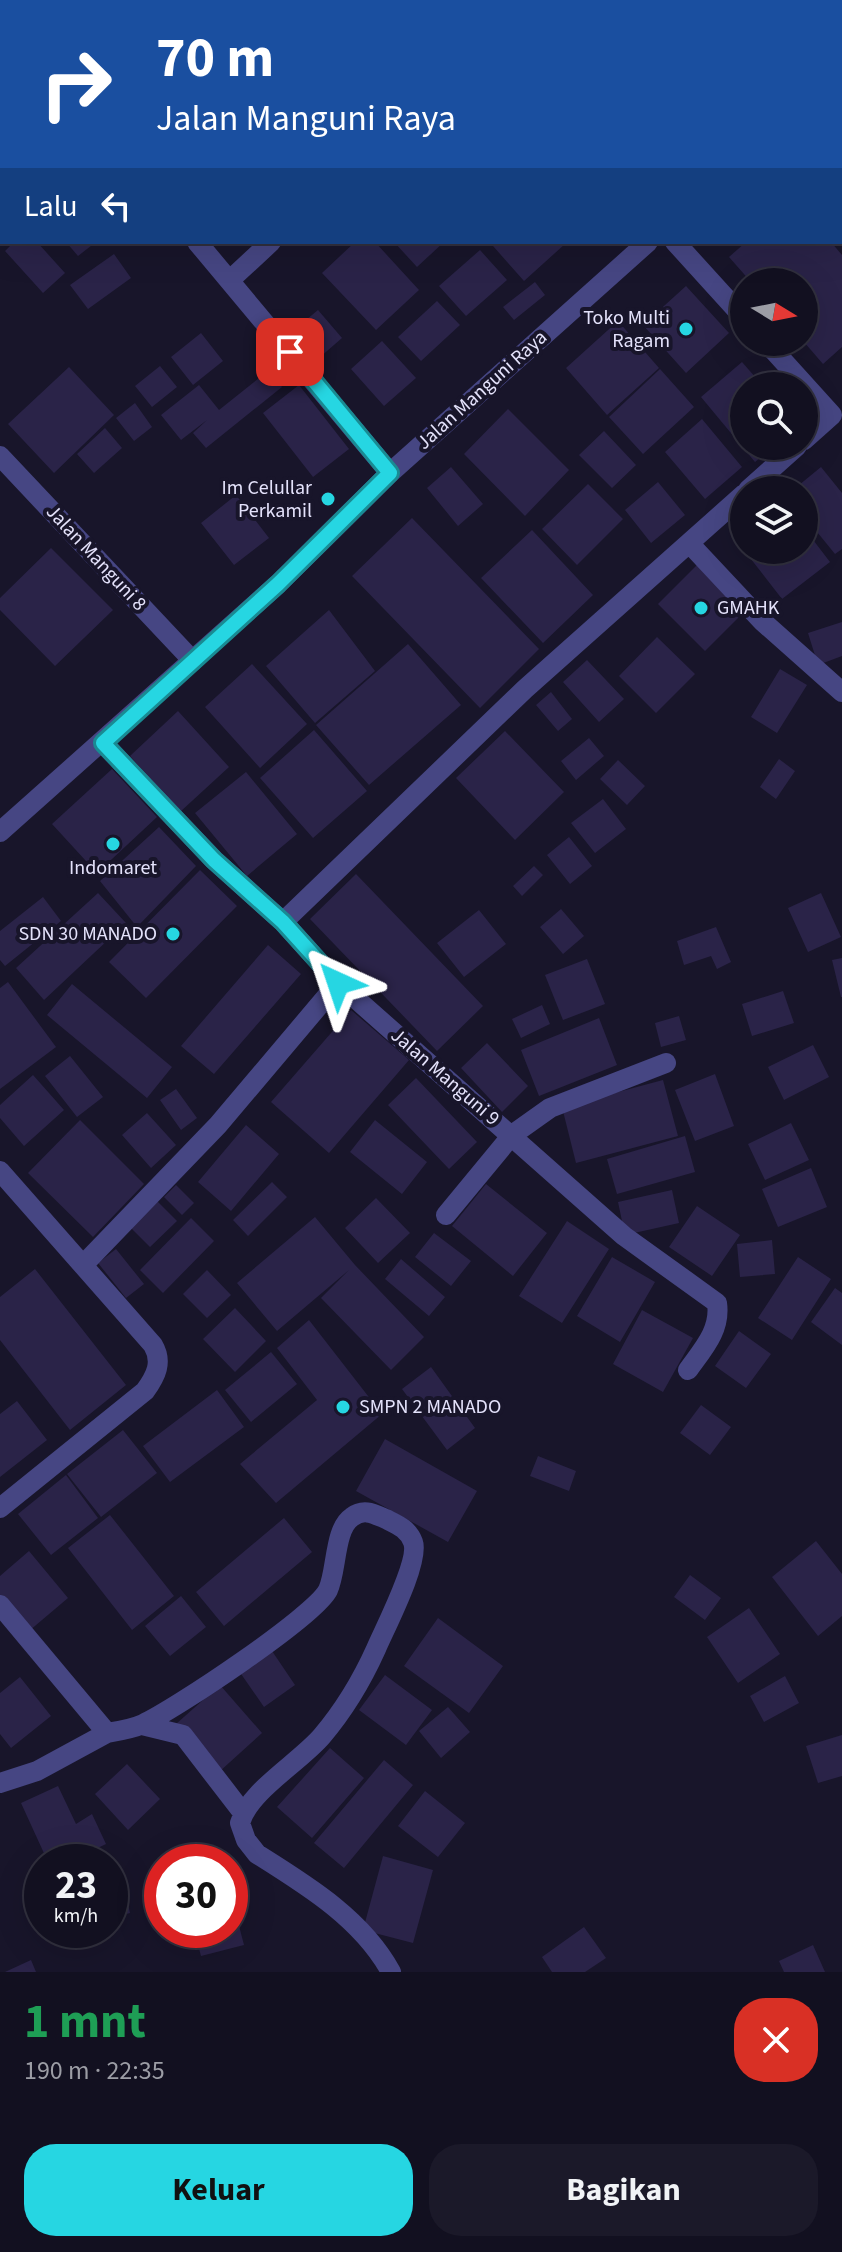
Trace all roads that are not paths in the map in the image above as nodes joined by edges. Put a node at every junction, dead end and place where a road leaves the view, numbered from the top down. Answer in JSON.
{"nodes":[{"id":1,"x":199,"y":244,"type":"edge"},
{"id":2,"x":269,"y":244,"type":"edge"},
{"id":3,"x":646,"y":244,"type":"edge"},
{"id":4,"x":677,"y":244,"type":"edge"},
{"id":5,"x":230,"y":280,"type":"junction"},
{"id":6,"x":730,"y":303,"type":"edge"},
{"id":7,"x":779,"y":356,"type":"edge"},
{"id":8,"x":837,"y":420,"type":"edge"},
{"id":9,"x":818,"y":432,"type":"edge"},
{"id":10,"x":0,"y":456,"type":"edge"},
{"id":11,"x":781,"y":460,"type":"edge"},
{"id":12,"x":390,"y":473,"type":"junction"},
{"id":13,"x":764,"y":476,"type":"edge"},
{"id":14,"x":730,"y":506,"type":"edge"},
{"id":15,"x":689,"y":543,"type":"junction"},
{"id":16,"x":193,"y":661,"type":"junction"},
{"id":17,"x":842,"y":692,"type":"edge"},
{"id":18,"x":103,"y":743,"type":"junction"},
{"id":19,"x":0,"y":832,"type":"edge"},
{"id":20,"x":283,"y":922,"type":"junction"},
{"id":21,"x":338,"y":983,"type":"junction"},
{"id":22,"x":666,"y":1063,"type":"dead end"},
{"id":23,"x":512,"y":1135,"type":"junction"},
{"id":24,"x":0,"y":1171,"type":"edge"},
{"id":25,"x":446,"y":1215,"type":"dead end"},
{"id":26,"x":85,"y":1263,"type":"junction"},
{"id":27,"x":688,"y":1370,"type":"dead end"},
{"id":28,"x":0,"y":1508,"type":"edge"},
{"id":29,"x":0,"y":1605,"type":"edge"},
{"id":30,"x":142,"y":1725,"type":"junction"},
{"id":31,"x":107,"y":1733,"type":"junction"},
{"id":32,"x":0,"y":1783,"type":"edge"},
{"id":33,"x":243,"y":1813,"type":"junction"},
{"id":34,"x":391,"y":1972,"type":"edge"}],
"edges":[{"from":1,"to":5,"type":"street"},
{"from":2,"to":5,"type":"street"},
{"from":3,"to":12,"type":"street","name":"Jalan Manguni Raya"},
{"from":4,"to":6,"type":"street"},
{"from":5,"to":12,"type":"street"},
{"from":7,"to":8,"type":"street"},
{"from":8,"to":9,"type":"street"},
{"from":10,"to":16,"type":"street","name":"Jalan Manguni 8"},
{"from":11,"to":13,"type":"street"},
{"from":12,"to":16,"type":"street","name":"Jalan Manguni Raya"},
{"from":14,"to":15,"type":"street"},
{"from":15,"to":17,"type":"street"},
{"from":15,"to":20,"type":"street"},
{"from":16,"to":18,"type":"street","name":"Jalan Manguni Raya"},
{"from":18,"to":19,"type":"street","name":"Jalan Manguni Raya"},
{"from":18,"to":20,"type":"street","name":"Jalan Manguni 9"},
{"from":20,"to":21,"type":"street","name":"Jalan Manguni 9"},
{"from":21,"to":23,"type":"street","name":"Jalan Manguni 9"},
{"from":21,"to":26,"type":"street"},
{"from":22,"to":23,"type":"street"},
{"from":23,"to":25,"type":"street"},
{"from":23,"to":27,"type":"street","name":"Jalan Manguni 9"},
{"from":24,"to":26,"type":"street"},
{"from":26,"to":28,"type":"street"},
{"from":29,"to":31,"type":"street"},
{"from":30,"to":31,"type":"street"},
{"from":30,"to":33,"type":"street"},
{"from":30,"to":33,"type":"street"},
{"from":31,"to":32,"type":"street"},
{"from":33,"to":34,"type":"street"}]}
